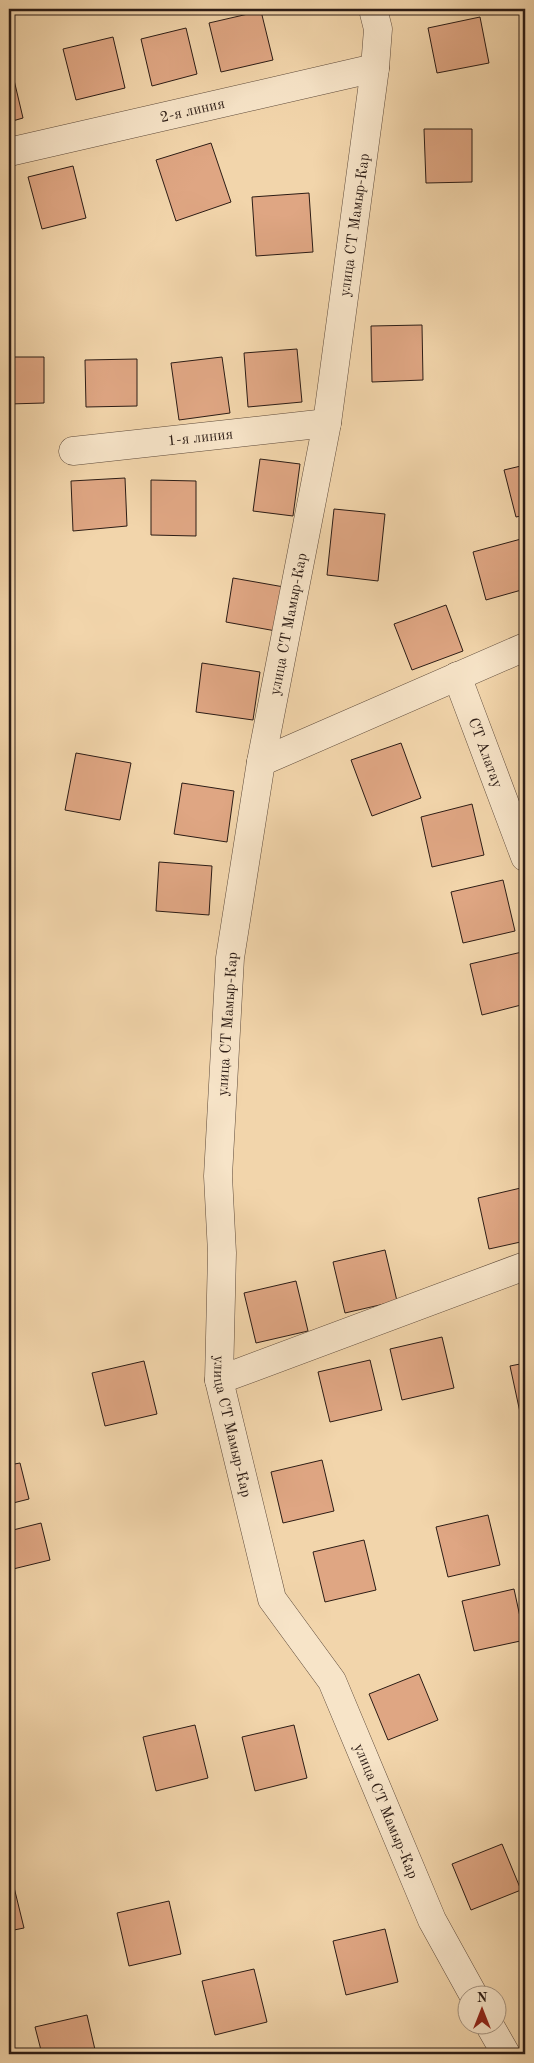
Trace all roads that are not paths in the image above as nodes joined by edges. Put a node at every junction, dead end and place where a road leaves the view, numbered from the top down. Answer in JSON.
{"nodes":[{"id":1,"x":372,"y":9,"type":"edge"},
{"id":2,"x":375,"y":68,"type":"junction"},
{"id":3,"x":9,"y":152,"type":"edge"},
{"id":4,"x":327,"y":423,"type":"junction"},
{"id":5,"x":73,"y":451,"type":"dead end"},
{"id":6,"x":525,"y":647,"type":"edge"},
{"id":7,"x":457,"y":676,"type":"junction"},
{"id":8,"x":261,"y":762,"type":"junction"},
{"id":9,"x":525,"y":857,"type":"edge"},
{"id":10,"x":525,"y":1266,"type":"edge"},
{"id":11,"x":219,"y":1380,"type":"junction"},
{"id":12,"x":468,"y":1986,"type":"edge"},
{"id":13,"x":496,"y":2036,"type":"edge"},
{"id":14,"x":525,"y":2044,"type":"edge"},
{"id":15,"x":507,"y":2054,"type":"edge"}],
"edges":[{"from":1,"to":2,"type":"street","name":"улица СТ Мамыр-Кар"},
{"from":2,"to":3,"type":"street","name":"2-я линия"},
{"from":2,"to":4,"type":"street","name":"улица СТ Мамыр-Кар"},
{"from":4,"to":5,"type":"street","name":"1-я линия"},
{"from":4,"to":8,"type":"street","name":"улица СТ Мамыр-Кар"},
{"from":6,"to":7,"type":"street"},
{"from":7,"to":8,"type":"street"},
{"from":7,"to":9,"type":"street","name":"СТ Алатау"},
{"from":8,"to":11,"type":"street","name":"улица СТ Мамыр-Кар"},
{"from":10,"to":11,"type":"street"},
{"from":11,"to":12,"type":"street","name":"улица СТ Мамыр-Кар"},
{"from":13,"to":15,"type":"street"},
{"from":14,"to":15,"type":"street"}]}
